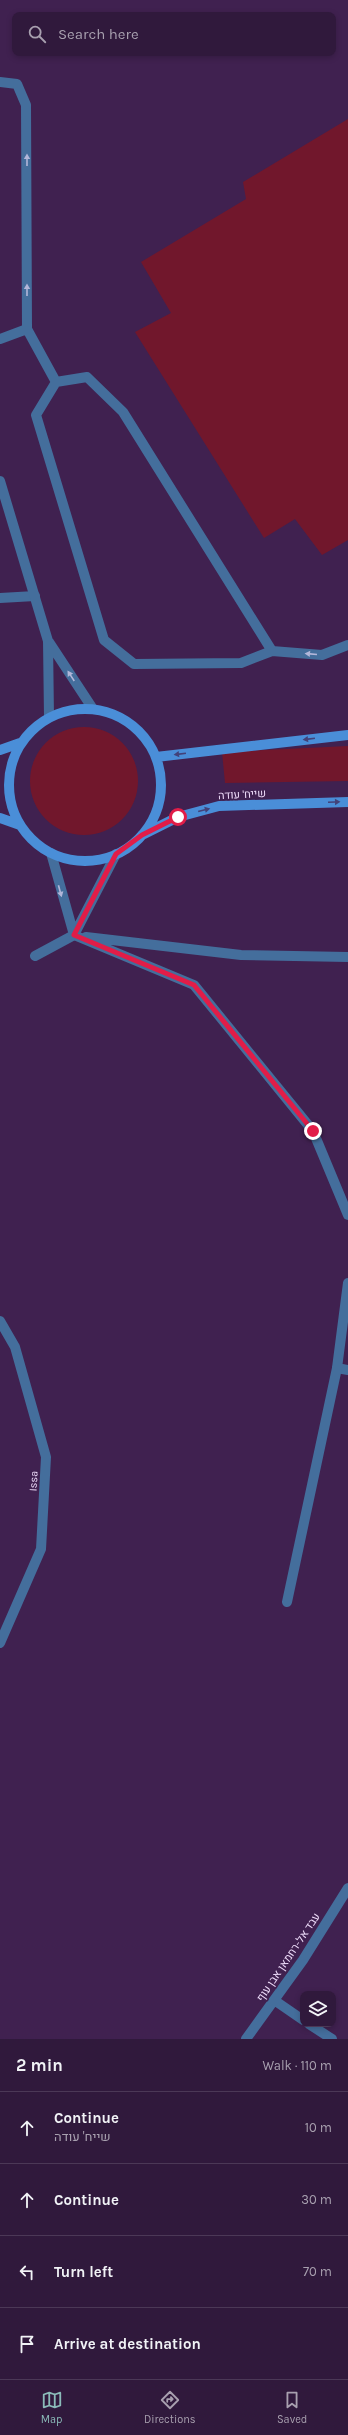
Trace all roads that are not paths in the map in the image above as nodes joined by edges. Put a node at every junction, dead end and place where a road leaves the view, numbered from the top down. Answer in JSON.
{"nodes":[{"id":1,"x":0,"y":82,"type":"edge"},
{"id":2,"x":27,"y":329,"type":"junction"},
{"id":3,"x":0,"y":339,"type":"edge"},
{"id":4,"x":56,"y":382,"type":"junction"},
{"id":5,"x":0,"y":481,"type":"edge"},
{"id":6,"x":35,"y":596,"type":"junction"},
{"id":7,"x":0,"y":598,"type":"edge"},
{"id":8,"x":48,"y":641,"type":"junction"},
{"id":9,"x":348,"y":645,"type":"edge"},
{"id":10,"x":272,"y":650,"type":"junction"},
{"id":11,"x":93,"y":709,"type":"junction"},
{"id":12,"x":49,"y":717,"type":"junction"},
{"id":13,"x":348,"y":729,"type":"edge"},
{"id":14,"x":348,"y":735,"type":"edge"},
{"id":15,"x":335,"y":736,"type":"junction"},
{"id":16,"x":20,"y":743,"type":"junction"},
{"id":17,"x":0,"y":750,"type":"edge"},
{"id":18,"x":156,"y":757,"type":"junction"},
{"id":19,"x":348,"y":802,"type":"edge"},
{"id":20,"x":0,"y":818,"type":"edge"},
{"id":21,"x":20,"y":825,"type":"junction"},
{"id":22,"x":142,"y":835,"type":"junction"},
{"id":23,"x":51,"y":853,"type":"junction"},
{"id":24,"x":116,"y":854,"type":"junction"},
{"id":25,"x":74,"y":935,"type":"junction"},
{"id":26,"x":34,"y":956,"type":"dead end"},
{"id":27,"x":348,"y":957,"type":"edge"},
{"id":28,"x":348,"y":1215,"type":"edge"},
{"id":29,"x":348,"y":1283,"type":"edge"},
{"id":30,"x":0,"y":1321,"type":"edge"},
{"id":31,"x":337,"y":1368,"type":"junction"},
{"id":32,"x":348,"y":1370,"type":"edge"},
{"id":33,"x":287,"y":1602,"type":"dead end"},
{"id":34,"x":0,"y":1643,"type":"edge"},
{"id":35,"x":348,"y":1888,"type":"edge"},
{"id":36,"x":274,"y":2000,"type":"junction"},
{"id":37,"x":300,"y":2018,"type":"edge"},
{"id":38,"x":314,"y":2027,"type":"edge"},
{"id":39,"x":246,"y":2039,"type":"edge"},
{"id":40,"x":332,"y":2039,"type":"edge"}],
"edges":[{"from":2,"to":1,"type":"street","one_way":true},
{"from":2,"to":3,"type":"street"},
{"from":2,"to":4,"type":"street"},
{"from":4,"to":10,"type":"street"},
{"from":4,"to":10,"type":"street"},
{"from":5,"to":6,"type":"street"},
{"from":6,"to":7,"type":"street"},
{"from":6,"to":8,"type":"street"},
{"from":11,"to":8,"type":"street","one_way":true},
{"from":8,"to":12,"type":"street"},
{"from":9,"to":10,"type":"street","one_way":true},
{"from":11,"to":12,"type":"main road"},
{"from":11,"to":18,"type":"main road"},
{"from":12,"to":16,"type":"main road"},
{"from":13,"to":15,"type":"street"},
{"from":14,"to":15,"type":"main road"},
{"from":15,"to":18,"type":"main road","one_way":true},
{"from":16,"to":17,"type":"main road"},
{"from":16,"to":21,"type":"main road"},
{"from":18,"to":22,"type":"main road"},
{"from":22,"to":19,"type":"main road","name":"שייח' עודה","one_way":true},
{"from":20,"to":21,"type":"main road"},
{"from":21,"to":23,"type":"main road"},
{"from":22,"to":24,"type":"main road"},
{"from":23,"to":24,"type":"main road"},
{"from":23,"to":25,"type":"street","one_way":true},
{"from":24,"to":25,"type":"street"},
{"from":25,"to":26,"type":"street"},
{"from":25,"to":27,"type":"street"},
{"from":25,"to":28,"type":"street"},
{"from":29,"to":31,"type":"street"},
{"from":30,"to":34,"type":"street","name":"Issa"},
{"from":31,"to":32,"type":"street"},
{"from":31,"to":33,"type":"street"},
{"from":35,"to":36,"type":"street","name":"עבד אל-רחמאן אבן עוף"},
{"from":36,"to":37,"type":"street"},
{"from":36,"to":39,"type":"street","name":"עבד אל-רחמאן אבן עוף"},
{"from":38,"to":40,"type":"street"}]}
